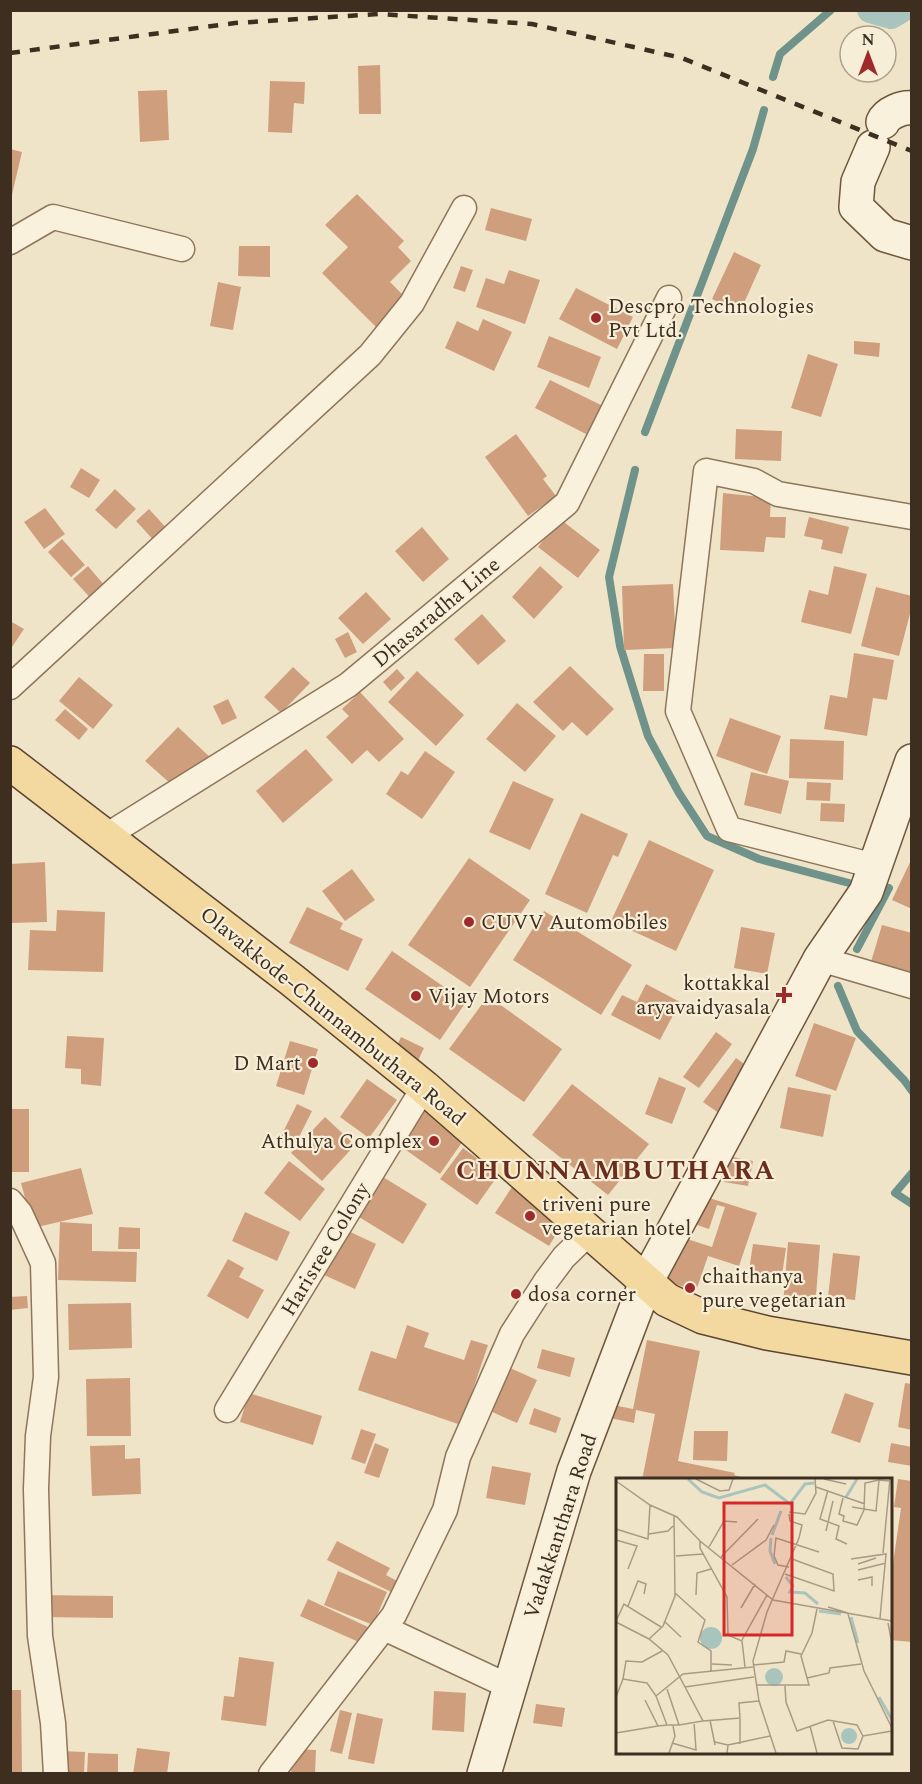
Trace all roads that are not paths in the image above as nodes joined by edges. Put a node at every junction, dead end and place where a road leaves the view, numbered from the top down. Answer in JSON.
{"nodes":[{"id":1,"x":889,"y":126,"type":"edge"},
{"id":2,"x":464,"y":208,"type":"dead end"},
{"id":3,"x":10,"y":242,"type":"edge"},
{"id":4,"x":912,"y":243,"type":"edge"},
{"id":5,"x":182,"y":249,"type":"dead end"},
{"id":6,"x":669,"y":298,"type":"dead end"},
{"id":7,"x":912,"y":517,"type":"edge"},
{"id":8,"x":10,"y":687,"type":"edge"},
{"id":9,"x":912,"y":761,"type":"edge"},
{"id":10,"x":10,"y":763,"type":"edge"},
{"id":11,"x":106,"y":836,"type":"junction"},
{"id":12,"x":875,"y":866,"type":"junction"},
{"id":13,"x":820,"y":959,"type":"junction"},
{"id":14,"x":912,"y":986,"type":"edge"},
{"id":15,"x":424,"y":1087,"type":"junction"},
{"id":16,"x":10,"y":1201,"type":"edge"},
{"id":17,"x":591,"y":1231,"type":"junction"},
{"id":18,"x":646,"y":1282,"type":"junction"},
{"id":19,"x":912,"y":1358,"type":"edge"},
{"id":20,"x":227,"y":1410,"type":"dead end"},
{"id":21,"x":384,"y":1628,"type":"junction"},
{"id":22,"x":510,"y":1688,"type":"junction"},
{"id":23,"x":56,"y":1773,"type":"edge"},
{"id":24,"x":271,"y":1773,"type":"edge"},
{"id":25,"x":484,"y":1773,"type":"edge"}],
"edges":[{"from":1,"to":4,"type":"street"},
{"from":2,"to":8,"type":"street"},
{"from":3,"to":5,"type":"street"},
{"from":6,"to":11,"type":"street","name":"Dhasaradha Line"},
{"from":7,"to":12,"type":"street"},
{"from":9,"to":12,"type":"street","name":"Vadakkanthara Road"},
{"from":10,"to":11,"type":"main road","name":"Olavakkode-Chunnambuthara Road"},
{"from":11,"to":15,"type":"main road","name":"Olavakkode-Chunnambuthara Road"},
{"from":12,"to":13,"type":"street","name":"Vadakkanthara Road"},
{"from":13,"to":14,"type":"street"},
{"from":13,"to":18,"type":"street","name":"Vadakkanthara Road"},
{"from":15,"to":17,"type":"main road","name":"Olavakkode-Chunnambuthara Road"},
{"from":15,"to":20,"type":"street","name":"Harisree Colony"},
{"from":16,"to":23,"type":"street"},
{"from":17,"to":18,"type":"main road","name":"Olavakkode-Chunnambuthara Road"},
{"from":17,"to":21,"type":"street"},
{"from":18,"to":19,"type":"main road","name":"Olavakkode-Chunnambuthara Road"},
{"from":18,"to":22,"type":"street","name":"Vadakkanthara Road"},
{"from":21,"to":22,"type":"street"},
{"from":21,"to":24,"type":"street"},
{"from":22,"to":25,"type":"street","name":"Vadakkanthara Road"}]}
